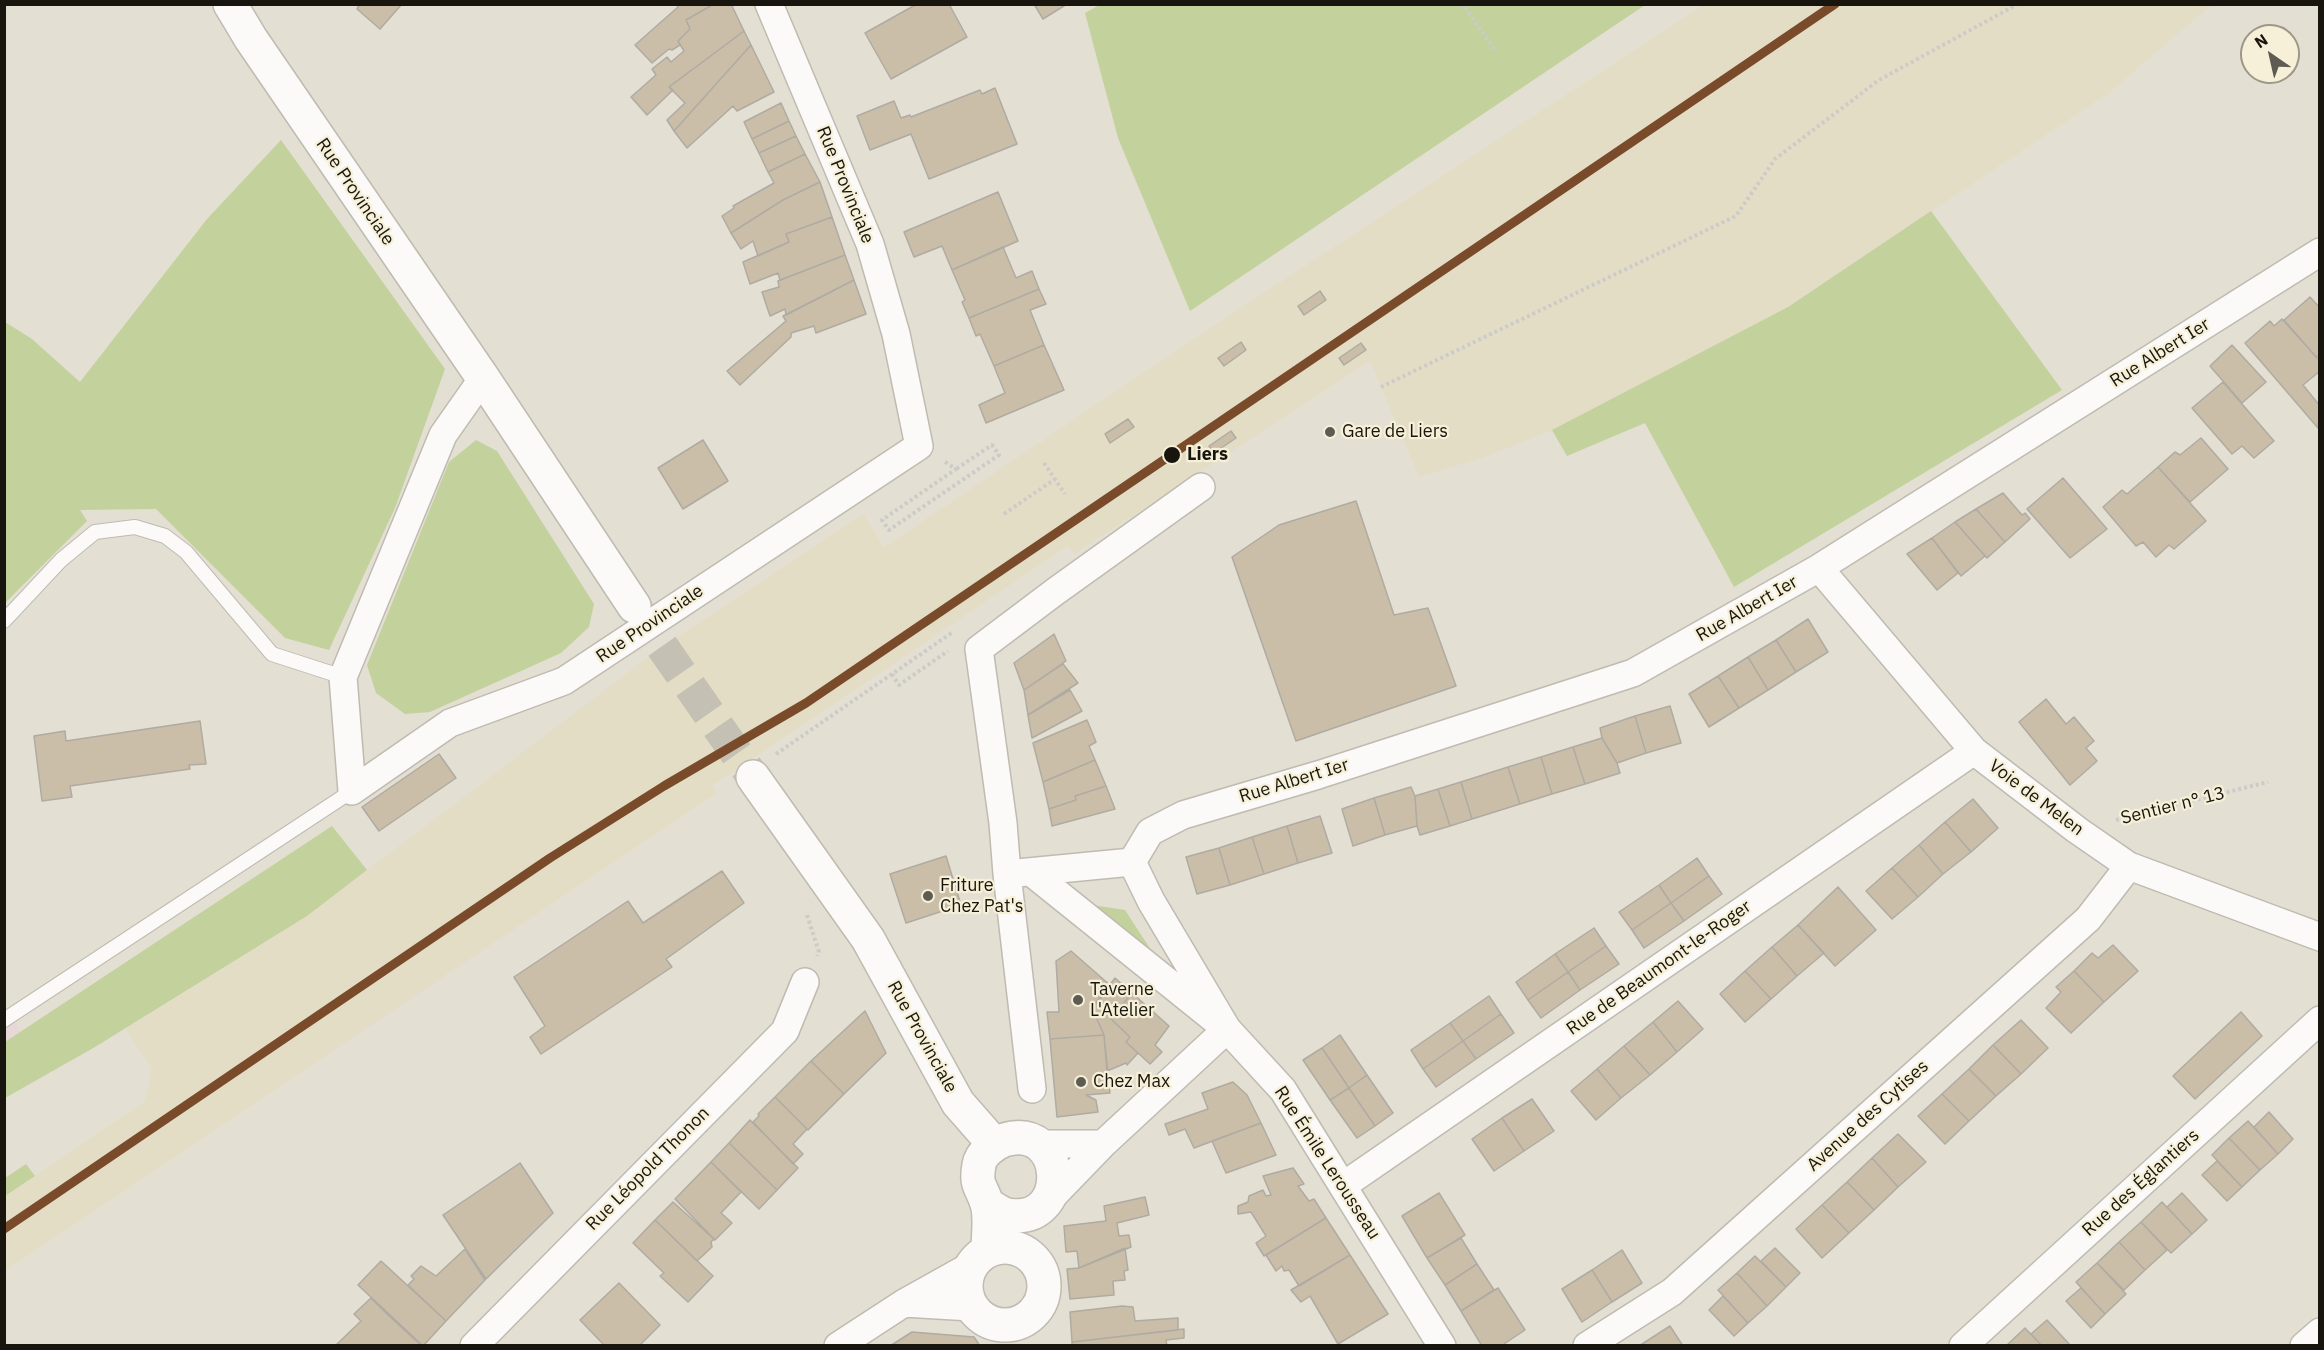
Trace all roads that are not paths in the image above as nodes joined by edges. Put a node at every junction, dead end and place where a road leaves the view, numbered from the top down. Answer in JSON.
{"nodes":[{"id":1,"x":230,"y":4,"type":"edge"},
{"id":2,"x":770,"y":4,"type":"edge"},
{"id":3,"x":2319,"y":252,"type":"edge"},
{"id":4,"x":483,"y":378,"type":"junction"},
{"id":5,"x":1201,"y":488,"type":"dead end"},
{"id":6,"x":1819,"y":568,"type":"junction"},
{"id":7,"x":634,"y":606,"type":"tunnel mouth"},
{"id":8,"x":4,"y":621,"type":"edge"},
{"id":9,"x":343,"y":677,"type":"junction"},
{"id":10,"x":1974,"y":751,"type":"junction"},
{"id":11,"x":763,"y":766,"type":"tunnel mouth"},
{"id":12,"x":352,"y":791,"type":"junction"},
{"id":13,"x":1132,"y":862,"type":"junction"},
{"id":14,"x":2129,"y":866,"type":"junction"},
{"id":15,"x":1019,"y":873,"type":"junction"},
{"id":16,"x":2319,"y":937,"type":"edge"},
{"id":17,"x":805,"y":982,"type":"road end"},
{"id":18,"x":4,"y":1020,"type":"edge"},
{"id":19,"x":2319,"y":1020,"type":"edge"},
{"id":20,"x":1227,"y":1029,"type":"junction"},
{"id":21,"x":1032,"y":1089,"type":"dead end"},
{"id":22,"x":994,"y":1144,"type":"junction"},
{"id":23,"x":1039,"y":1144,"type":"junction"},
{"id":24,"x":1103,"y":1144,"type":"junction"},
{"id":25,"x":1344,"y":1185,"type":"junction"},
{"id":26,"x":988,"y":1205,"type":"junction"},
{"id":27,"x":1037,"y":1209,"type":"junction"},
{"id":28,"x":1029,"y":1254,"type":"junction"},
{"id":29,"x":980,"y":1258,"type":"junction"},
{"id":30,"x":904,"y":1303,"type":"junction"},
{"id":31,"x":971,"y":1307,"type":"junction"},
{"id":32,"x":2319,"y":1332,"type":"edge"},
{"id":33,"x":1030,"y":1333,"type":"edge"},
{"id":34,"x":474,"y":1346,"type":"edge"},
{"id":35,"x":838,"y":1346,"type":"edge"},
{"id":36,"x":1442,"y":1346,"type":"edge"},
{"id":37,"x":1587,"y":1346,"type":"edge"},
{"id":38,"x":1963,"y":1346,"type":"edge"},
{"id":39,"x":2304,"y":1346,"type":"edge"}],
"edges":[{"from":1,"to":4,"type":"main road","name":"Rue Provinciale"},
{"from":2,"to":12,"type":"street","name":"Rue Provinciale"},
{"from":3,"to":6,"type":"street","name":"Rue Albert Ier"},
{"from":4,"to":7,"type":"main road","name":"Rue Provinciale"},
{"from":4,"to":9,"type":"street"},
{"from":5,"to":15,"type":"street"},
{"from":6,"to":10,"type":"street","name":"Voie de Melen"},
{"from":6,"to":13,"type":"street","name":"Rue Albert Ier"},
{"from":8,"to":9,"type":"lane"},
{"from":9,"to":12,"type":"street"},
{"from":10,"to":14,"type":"street","name":"Voie de Melen"},
{"from":10,"to":25,"type":"street","name":"Rue de Beaumont-le-Roger"},
{"from":11,"to":22,"type":"main road","name":"Rue Provinciale"},
{"from":12,"to":18,"type":"lane"},
{"from":13,"to":15,"type":"street"},
{"from":13,"to":20,"type":"street","name":"Rue Émile Lerousseau"},
{"from":14,"to":16,"type":"street","name":"Voie de Melen"},
{"from":14,"to":37,"type":"street","name":"Avenue des Cytises"},
{"from":15,"to":20,"type":"street"},
{"from":15,"to":21,"type":"street"},
{"from":17,"to":34,"type":"street","name":"Rue Léopold Thonon"},
{"from":19,"to":38,"type":"street","name":"Rue des Églantiers"},
{"from":20,"to":24,"type":"street"},
{"from":20,"to":25,"type":"street","name":"Rue Émile Lerousseau"},
{"from":22,"to":23,"type":"main road"},
{"from":22,"to":26,"type":"main road"},
{"from":23,"to":24,"type":"street"},
{"from":23,"to":27,"type":"main road"},
{"from":24,"to":27,"type":"street"},
{"from":25,"to":36,"type":"street","name":"Rue Émile Lerousseau"},
{"from":26,"to":27,"type":"main road"},
{"from":26,"to":29,"type":"main road"},
{"from":27,"to":28,"type":"main road"},
{"from":28,"to":29,"type":"main road"},
{"from":28,"to":33,"type":"main road"},
{"from":29,"to":30,"type":"street"},
{"from":29,"to":31,"type":"main road"},
{"from":30,"to":31,"type":"street"},
{"from":30,"to":35,"type":"street"},
{"from":31,"to":33,"type":"main road"},
{"from":32,"to":39,"type":"street"}]}
